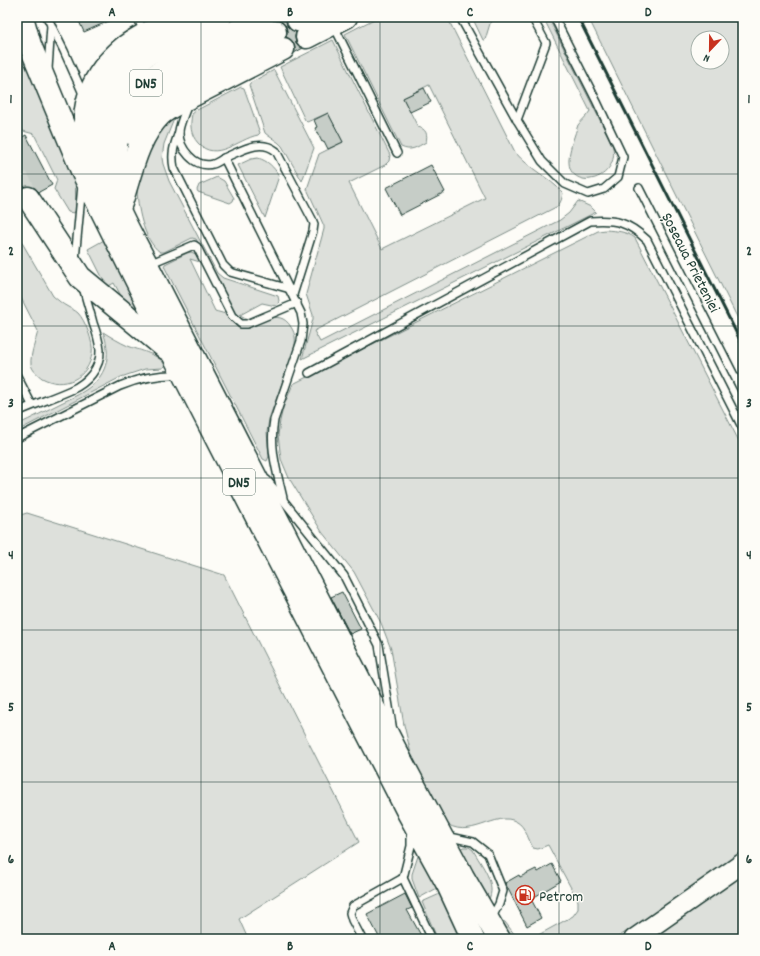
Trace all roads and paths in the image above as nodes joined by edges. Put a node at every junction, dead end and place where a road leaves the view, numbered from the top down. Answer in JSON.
{"nodes":[{"id":1,"x":22,"y":17,"type":"edge"},
{"id":2,"x":47,"y":17,"type":"edge"},
{"id":3,"x":180,"y":17,"type":"edge"},
{"id":4,"x":220,"y":17,"type":"edge"},
{"id":5,"x":460,"y":17,"type":"edge"},
{"id":6,"x":532,"y":17,"type":"edge"},
{"id":7,"x":554,"y":17,"type":"edge"},
{"id":8,"x":340,"y":20,"type":"edge"},
{"id":9,"x":51,"y":21,"type":"edge"},
{"id":10,"x":141,"y":23,"type":"edge"},
{"id":11,"x":303,"y":25,"type":"edge"},
{"id":12,"x":274,"y":33,"type":"edge"},
{"id":13,"x":46,"y":87,"type":"junction"},
{"id":14,"x":191,"y":96,"type":"junction"},
{"id":15,"x":87,"y":104,"type":"junction"},
{"id":16,"x":517,"y":120,"type":"junction"},
{"id":17,"x":179,"y":131,"type":"junction"},
{"id":18,"x":397,"y":153,"type":"dead end"},
{"id":19,"x":224,"y":158,"type":"junction"},
{"id":20,"x":83,"y":173,"type":"junction"},
{"id":21,"x":639,"y":188,"type":"dead end"},
{"id":22,"x":28,"y":198,"type":"tunnel mouth"},
{"id":23,"x":119,"y":209,"type":"junction"},
{"id":24,"x":147,"y":265,"type":"junction"},
{"id":25,"x":77,"y":273,"type":"junction"},
{"id":26,"x":291,"y":292,"type":"junction"},
{"id":27,"x":297,"y":303,"type":"junction"},
{"id":28,"x":172,"y":354,"type":"junction"},
{"id":29,"x":309,"y":373,"type":"dead end"},
{"id":30,"x":17,"y":376,"type":"edge"},
{"id":31,"x":184,"y":376,"type":"junction"},
{"id":32,"x":743,"y":392,"type":"edge"},
{"id":33,"x":32,"y":405,"type":"junction"},
{"id":34,"x":17,"y":412,"type":"edge"},
{"id":35,"x":743,"y":429,"type":"edge"},
{"id":36,"x":17,"y":438,"type":"edge"},
{"id":37,"x":239,"y":446,"type":"junction"},
{"id":38,"x":283,"y":498,"type":"junction"},
{"id":39,"x":397,"y":753,"type":"junction"},
{"id":40,"x":409,"y":814,"type":"junction"},
{"id":41,"x":441,"y":835,"type":"junction"},
{"id":42,"x":743,"y":863,"type":"edge"},
{"id":43,"x":402,"y":878,"type":"junction"},
{"id":44,"x":494,"y":931,"type":"edge"},
{"id":45,"x":635,"y":938,"type":"edge"},
{"id":46,"x":362,"y":939,"type":"edge"},
{"id":47,"x":432,"y":939,"type":"edge"},
{"id":48,"x":473,"y":939,"type":"edge"}],
"edges":[{"from":1,"to":13,"type":"highway","number":"DN5"},
{"from":2,"to":9,"type":"lane"},
{"from":3,"to":10,"type":"highway","number":"DN5"},
{"from":4,"to":23,"type":"highway","number":"DN5"},
{"from":5,"to":16,"type":"lane"},
{"from":6,"to":16,"type":"lane"},
{"from":7,"to":16,"type":"lane"},
{"from":8,"to":11,"type":"highway"},
{"from":8,"to":18,"type":"lane"},
{"from":9,"to":13,"type":"lane"},
{"from":9,"to":15,"type":"lane"},
{"from":10,"to":15,"type":"highway","number":"DN5"},
{"from":12,"to":14,"type":"highway","number":"DN5"},
{"from":12,"to":23,"type":"highway","number":"DN5"},
{"from":13,"to":20,"type":"highway","number":"DN5"},
{"from":14,"to":17,"type":"lane"},
{"from":14,"to":23,"type":"highway","number":"DN5"},
{"from":15,"to":23,"type":"highway","number":"DN5"},
{"from":17,"to":19,"type":"lane"},
{"from":17,"to":26,"type":"lane"},
{"from":19,"to":26,"type":"lane"},
{"from":19,"to":26,"type":"lane"},
{"from":20,"to":25,"type":"lane"},
{"from":20,"to":28,"type":"highway","number":"DN5"},
{"from":21,"to":32,"type":"lane","name":"Șoseaua Prieteniei"},
{"from":22,"to":25,"type":"highway","number":"DN5"},
{"from":23,"to":24,"type":"highway","number":"DN5"},
{"from":24,"to":27,"type":"lane"},
{"from":24,"to":37,"type":"highway","number":"DN5"},
{"from":25,"to":28,"type":"highway","number":"DN5"},
{"from":25,"to":33,"type":"lane"},
{"from":26,"to":27,"type":"lane"},
{"from":27,"to":38,"type":"lane"},
{"from":28,"to":31,"type":"highway","number":"DN5"},
{"from":29,"to":35,"type":"lane"},
{"from":30,"to":33,"type":"lane"},
{"from":31,"to":36,"type":"lane"},
{"from":31,"to":40,"type":"highway","number":"DN5"},
{"from":33,"to":34,"type":"lane"},
{"from":37,"to":38,"type":"lane"},
{"from":37,"to":39,"type":"highway","number":"DN5"},
{"from":38,"to":39,"type":"lane"},
{"from":39,"to":41,"type":"highway","number":"DN5"},
{"from":40,"to":43,"type":"lane"},
{"from":40,"to":48,"type":"highway","number":"DN5"},
{"from":41,"to":44,"type":"highway","number":"DN5"},
{"from":41,"to":44,"type":"lane"},
{"from":42,"to":45,"type":"main road"},
{"from":43,"to":46,"type":"lane"},
{"from":43,"to":47,"type":"lane"}]}
